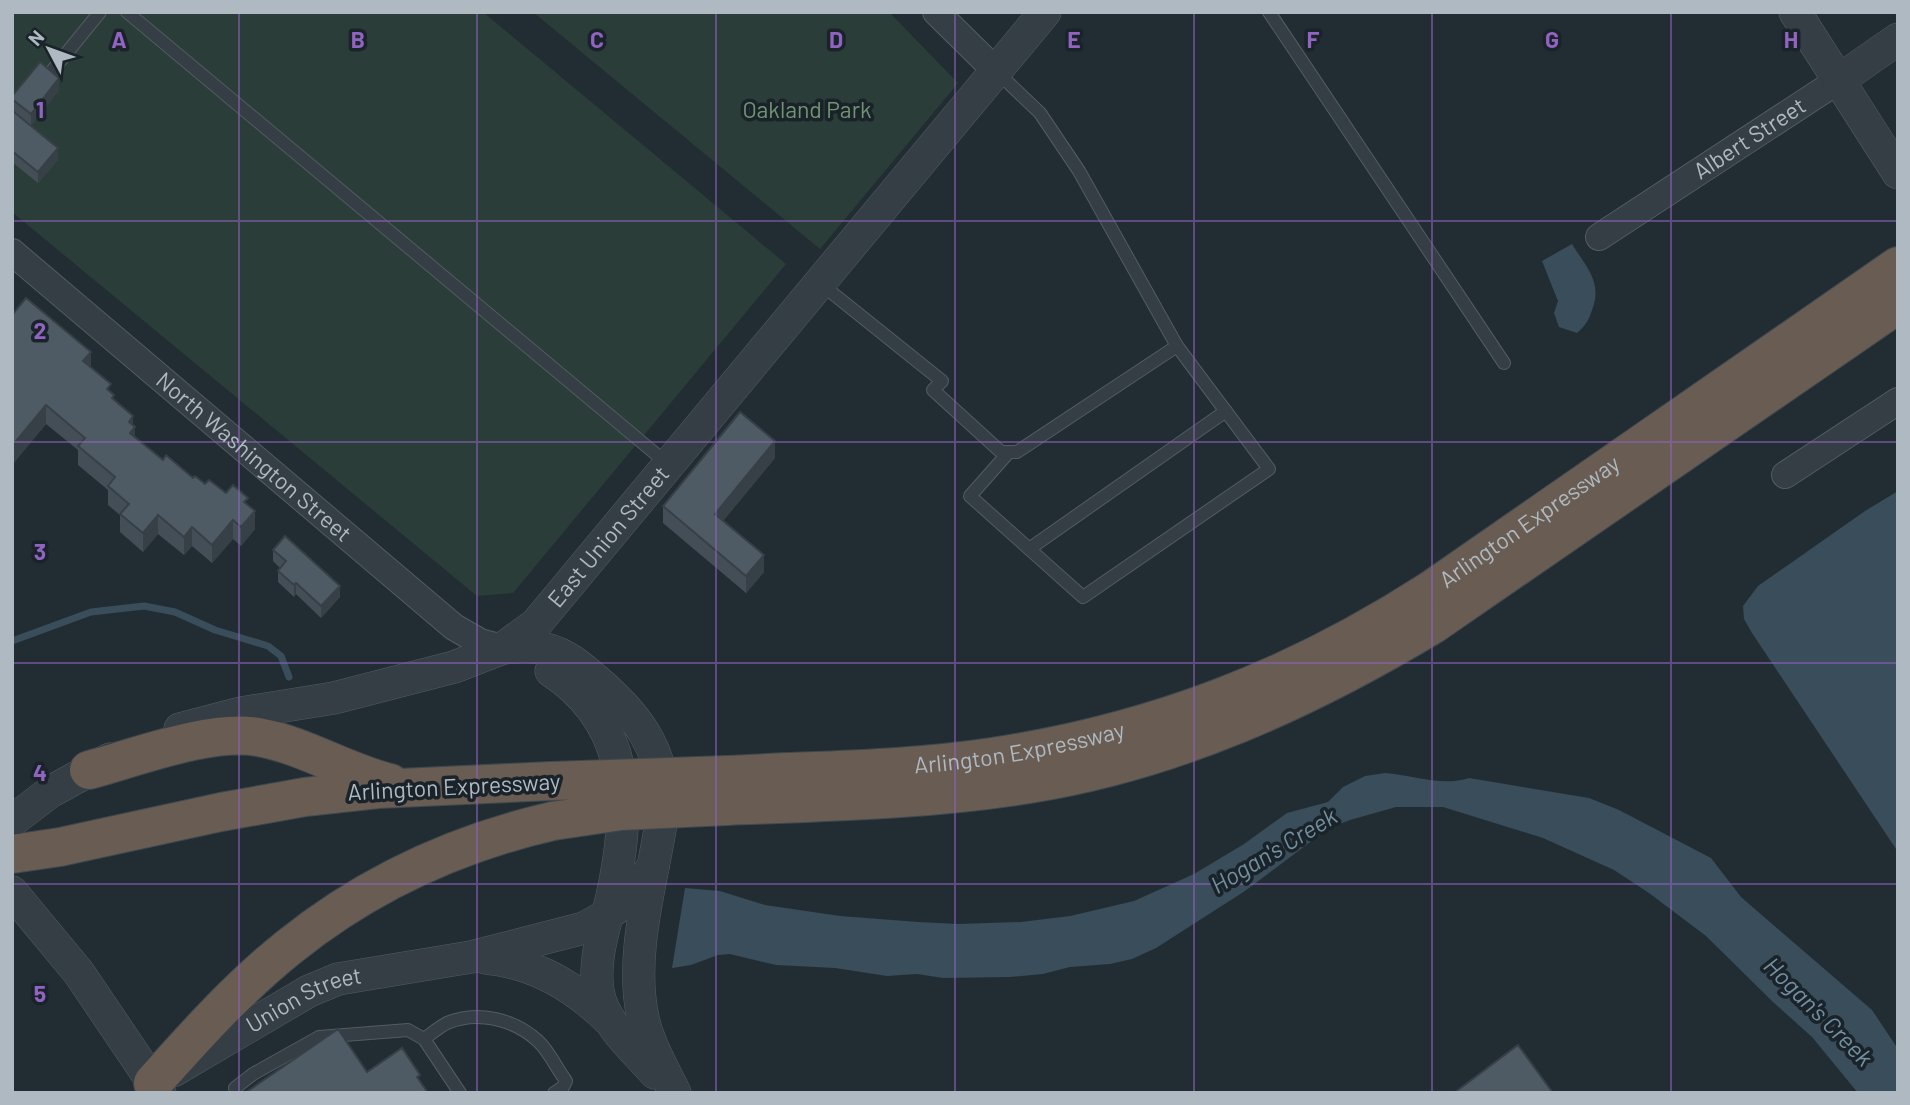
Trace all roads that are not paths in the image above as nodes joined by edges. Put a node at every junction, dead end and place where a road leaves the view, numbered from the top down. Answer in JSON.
{"nodes":[{"id":1,"x":100,"y":12,"type":"edge"},
{"id":2,"x":127,"y":12,"type":"edge"},
{"id":3,"x":936,"y":12,"type":"edge"},
{"id":4,"x":1045,"y":12,"type":"edge"},
{"id":5,"x":1269,"y":12,"type":"edge"},
{"id":6,"x":1795,"y":12,"type":"edge"},
{"id":7,"x":1898,"y":39,"type":"edge"},
{"id":8,"x":52,"y":71,"type":"edge"},
{"id":9,"x":996,"y":71,"type":"junction"},
{"id":10,"x":1839,"y":80,"type":"junction"},
{"id":11,"x":1898,"y":173,"type":"edge"},
{"id":12,"x":1599,"y":237,"type":"dead end"},
{"id":13,"x":12,"y":252,"type":"edge"},
{"id":14,"x":821,"y":284,"type":"junction"},
{"id":15,"x":1891,"y":290,"type":"edge"},
{"id":16,"x":1177,"y":346,"type":"junction"},
{"id":17,"x":1504,"y":363,"type":"dead end"},
{"id":18,"x":1898,"y":401,"type":"edge"},
{"id":19,"x":1226,"y":411,"type":"junction"},
{"id":20,"x":1009,"y":452,"type":"junction"},
{"id":21,"x":669,"y":465,"type":"junction"},
{"id":22,"x":1785,"y":475,"type":"dead end"},
{"id":23,"x":1029,"y":549,"type":"junction"},
{"id":24,"x":503,"y":648,"type":"junction"},
{"id":25,"x":89,"y":769,"type":"junction"},
{"id":26,"x":416,"y":787,"type":"junction"},
{"id":27,"x":727,"y":790,"type":"junction"},
{"id":28,"x":12,"y":821,"type":"edge"},
{"id":29,"x":12,"y":854,"type":"edge"},
{"id":30,"x":653,"y":867,"type":"junction"},
{"id":31,"x":17,"y":906,"type":"edge"},
{"id":32,"x":607,"y":915,"type":"junction"},
{"id":33,"x":471,"y":957,"type":"junction"},
{"id":34,"x":617,"y":1028,"type":"junction"},
{"id":35,"x":424,"y":1039,"type":"junction"},
{"id":36,"x":157,"y":1088,"type":"edge"},
{"id":37,"x":235,"y":1088,"type":"dead end"},
{"id":38,"x":460,"y":1093,"type":"edge"},
{"id":39,"x":554,"y":1093,"type":"edge"},
{"id":40,"x":673,"y":1093,"type":"edge"}],
"edges":[{"from":1,"to":8,"type":"lane"},
{"from":2,"to":21,"type":"lane"},
{"from":3,"to":9,"type":"street"},
{"from":4,"to":9,"type":"street","name":"East Union Street"},
{"from":5,"to":17,"type":"lane"},
{"from":6,"to":10,"type":"street"},
{"from":7,"to":10,"type":"street","name":"Albert Street"},
{"from":9,"to":14,"type":"street","name":"East Union Street"},
{"from":9,"to":16,"type":"lane"},
{"from":10,"to":11,"type":"street"},
{"from":10,"to":12,"type":"street","name":"Albert Street"},
{"from":13,"to":24,"type":"street","name":"North Washington Street"},
{"from":14,"to":20,"type":"lane"},
{"from":14,"to":21,"type":"street","name":"East Union Street"},
{"from":15,"to":27,"type":"highway","name":"Arlington Expressway"},
{"from":16,"to":19,"type":"lane"},
{"from":16,"to":20,"type":"lane"},
{"from":18,"to":22,"type":"street"},
{"from":19,"to":23,"type":"lane"},
{"from":19,"to":23,"type":"lane"},
{"from":20,"to":23,"type":"lane"},
{"from":21,"to":24,"type":"street","name":"East Union Street"},
{"from":24,"to":25,"type":"street","name":"East Union Street"},
{"from":24,"to":30,"type":"street","name":"North Washington Street"},
{"from":24,"to":32,"type":"street","name":"North Washington Street"},
{"from":25,"to":26,"type":"highway"},
{"from":25,"to":28,"type":"street","name":"East Union Street"},
{"from":26,"to":27,"type":"highway","name":"Arlington Expressway","bridge":true},
{"from":26,"to":29,"type":"highway","name":"Arlington Expressway"},
{"from":27,"to":36,"type":"highway","name":"Arlington Expressway","bridge":true},
{"from":30,"to":32,"type":"street","name":"Union Street"},
{"from":30,"to":40,"type":"street","name":"North Washington Street"},
{"from":31,"to":36,"type":"street"},
{"from":32,"to":33,"type":"street","name":"Union Street"},
{"from":32,"to":34,"type":"street","name":"North Washington Street"},
{"from":33,"to":34,"type":"street","name":"Union Street"},
{"from":33,"to":36,"type":"street","name":"Union Street"},
{"from":34,"to":40,"type":"street","name":"North Washington Street"},
{"from":35,"to":37,"type":"lane"},
{"from":35,"to":38,"type":"lane"},
{"from":35,"to":39,"type":"lane"}]}
